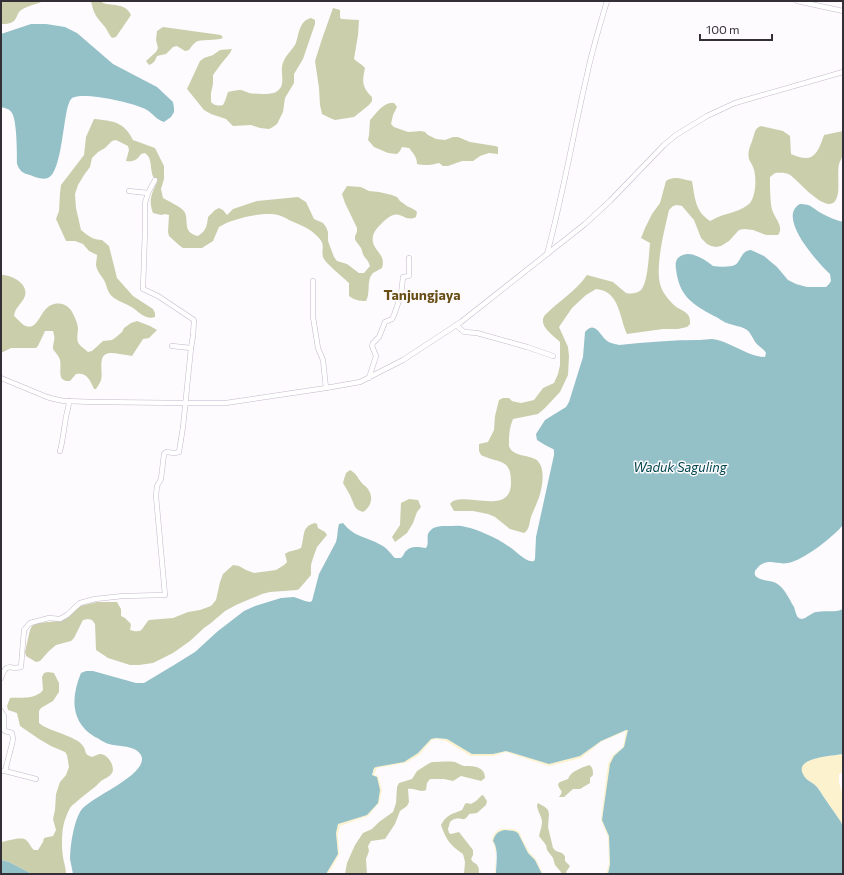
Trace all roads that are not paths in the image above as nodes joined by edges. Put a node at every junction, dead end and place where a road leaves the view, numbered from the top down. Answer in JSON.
{"nodes":[{"id":1,"x":607,"y":1,"type":"edge"},
{"id":2,"x":797,"y":1,"type":"edge"},
{"id":3,"x":843,"y":11,"type":"edge"},
{"id":4,"x":843,"y":72,"type":"edge"},
{"id":5,"x":154,"y":180,"type":"dead end"},
{"id":6,"x":129,"y":191,"type":"dead end"},
{"id":7,"x":148,"y":193,"type":"junction"},
{"id":8,"x":547,"y":254,"type":"junction"},
{"id":9,"x":409,"y":258,"type":"dead end"},
{"id":10,"x":313,"y":281,"type":"dead end"},
{"id":11,"x":456,"y":325,"type":"junction"},
{"id":12,"x":172,"y":346,"type":"dead end"},
{"id":13,"x":191,"y":348,"type":"junction"},
{"id":14,"x":553,"y":356,"type":"dead end"},
{"id":15,"x":1,"y":378,"type":"edge"},
{"id":16,"x":369,"y":378,"type":"junction"},
{"id":17,"x":326,"y":388,"type":"junction"},
{"id":18,"x":69,"y":401,"type":"junction"},
{"id":19,"x":186,"y":403,"type":"junction"},
{"id":20,"x":60,"y":451,"type":"dead end"},
{"id":21,"x":1,"y":678,"type":"edge"},
{"id":22,"x":1,"y":711,"type":"edge"},
{"id":23,"x":3,"y":771,"type":"edge"},
{"id":24,"x":36,"y":779,"type":"dead end"}],
"edges":[{"from":1,"to":8,"type":"street"},
{"from":2,"to":3,"type":"street"},
{"from":4,"to":8,"type":"street"},
{"from":5,"to":7,"type":"street"},
{"from":6,"to":7,"type":"street"},
{"from":7,"to":13,"type":"street"},
{"from":8,"to":11,"type":"street"},
{"from":9,"to":16,"type":"street"},
{"from":10,"to":17,"type":"street"},
{"from":11,"to":14,"type":"street"},
{"from":11,"to":16,"type":"street"},
{"from":12,"to":13,"type":"street"},
{"from":13,"to":19,"type":"street"},
{"from":15,"to":18,"type":"street"},
{"from":16,"to":17,"type":"street"},
{"from":17,"to":19,"type":"street"},
{"from":18,"to":19,"type":"street"},
{"from":18,"to":20,"type":"street"},
{"from":19,"to":21,"type":"street"},
{"from":22,"to":23,"type":"street"},
{"from":23,"to":24,"type":"street"}]}
